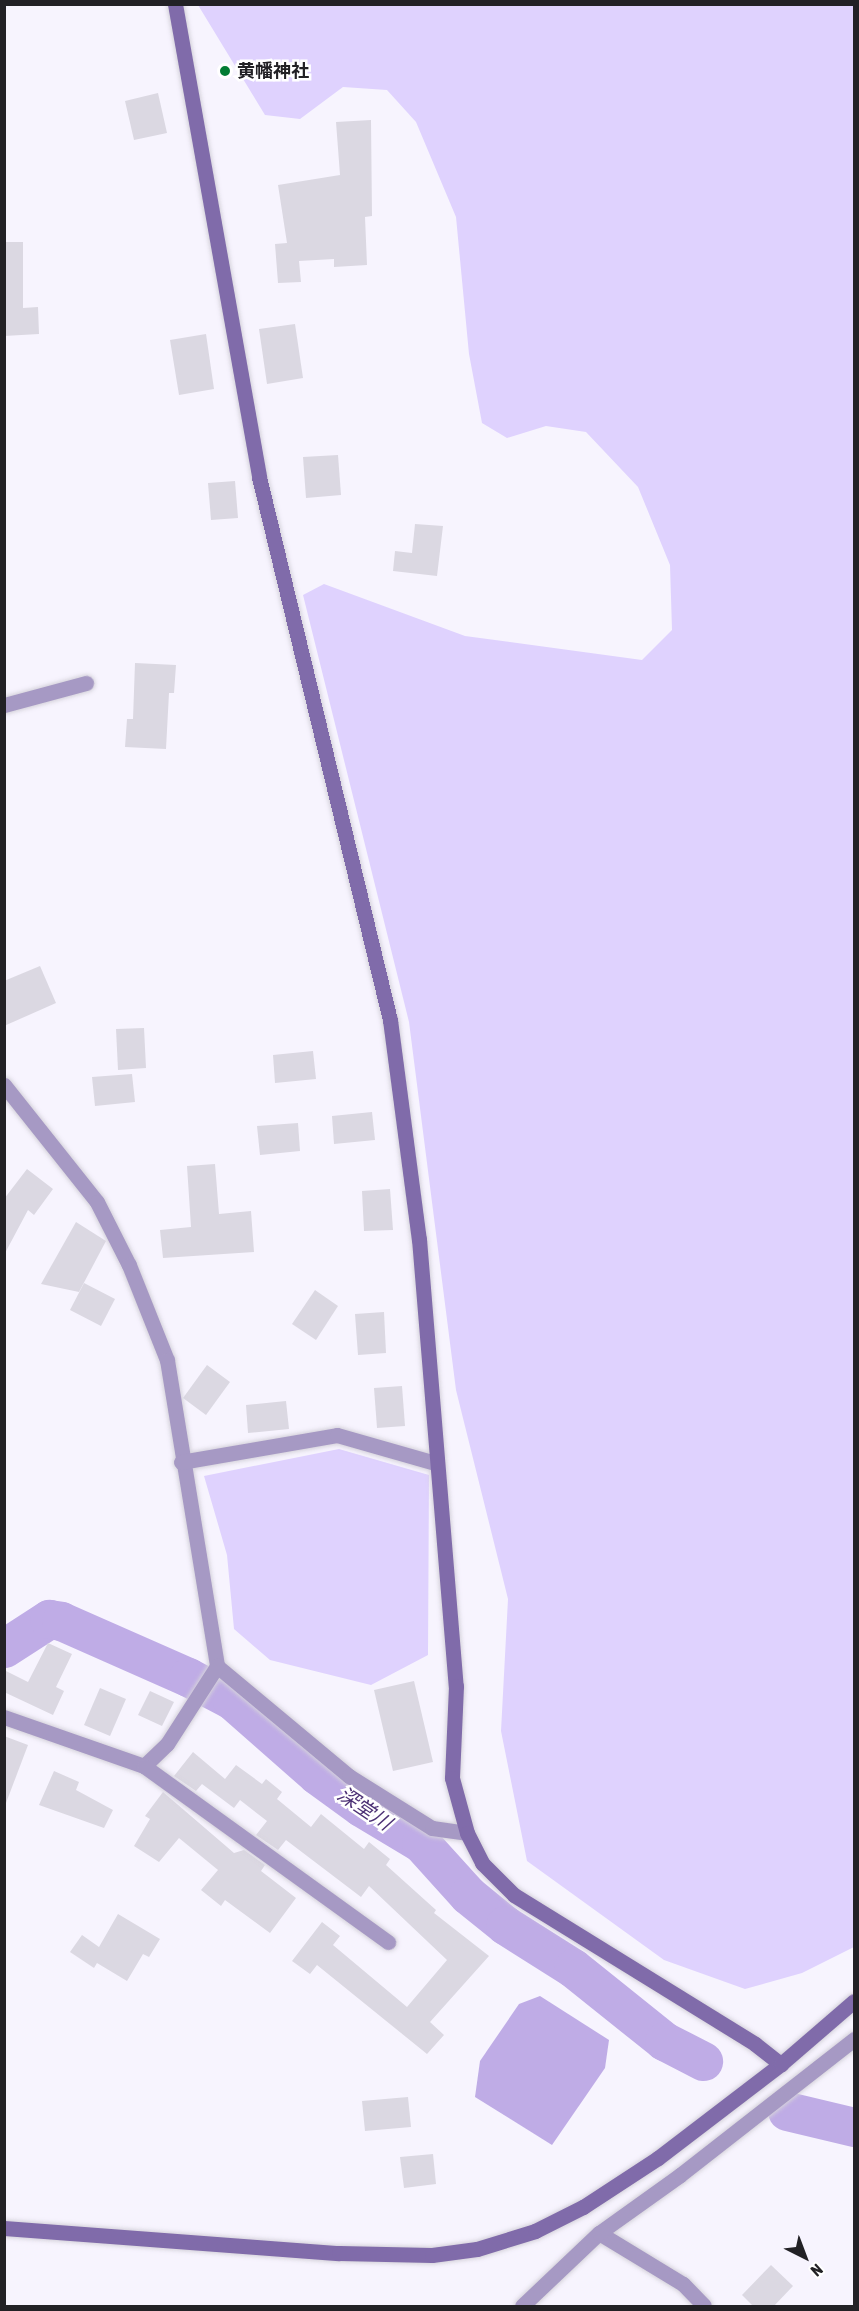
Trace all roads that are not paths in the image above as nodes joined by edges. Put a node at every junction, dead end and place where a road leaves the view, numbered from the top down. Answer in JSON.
{"nodes":[{"id":1,"x":175,"y":4,"type":"edge"},
{"id":2,"x":86,"y":683,"type":"dead end"},
{"id":3,"x":4,"y":705,"type":"edge"},
{"id":4,"x":4,"y":1085,"type":"edge"},
{"id":5,"x":181,"y":1462,"type":"junction"},
{"id":6,"x":435,"y":1463,"type":"junction"},
{"id":7,"x":217,"y":1666,"type":"junction"},
{"id":8,"x":4,"y":1717,"type":"edge"},
{"id":9,"x":144,"y":1767,"type":"junction"},
{"id":10,"x":467,"y":1833,"type":"junction"},
{"id":11,"x":388,"y":1942,"type":"dead end"},
{"id":12,"x":855,"y":2001,"type":"edge"},
{"id":13,"x":855,"y":2039,"type":"edge"},
{"id":14,"x":780,"y":2064,"type":"junction"},
{"id":15,"x":4,"y":2228,"type":"edge"},
{"id":16,"x":599,"y":2232,"type":"junction"},
{"id":17,"x":522,"y":2307,"type":"edge"},
{"id":18,"x":704,"y":2307,"type":"edge"}],
"edges":[{"from":1,"to":6,"type":"street"},
{"from":2,"to":3,"type":"street"},
{"from":4,"to":5,"type":"street"},
{"from":5,"to":6,"type":"street"},
{"from":5,"to":7,"type":"street"},
{"from":6,"to":10,"type":"street"},
{"from":7,"to":9,"type":"street"},
{"from":7,"to":10,"type":"street"},
{"from":8,"to":9,"type":"street"},
{"from":9,"to":11,"type":"street"},
{"from":10,"to":14,"type":"street"},
{"from":12,"to":14,"type":"street"},
{"from":13,"to":16,"type":"street"},
{"from":14,"to":15,"type":"street"},
{"from":16,"to":17,"type":"street"},
{"from":16,"to":18,"type":"street"}]}
